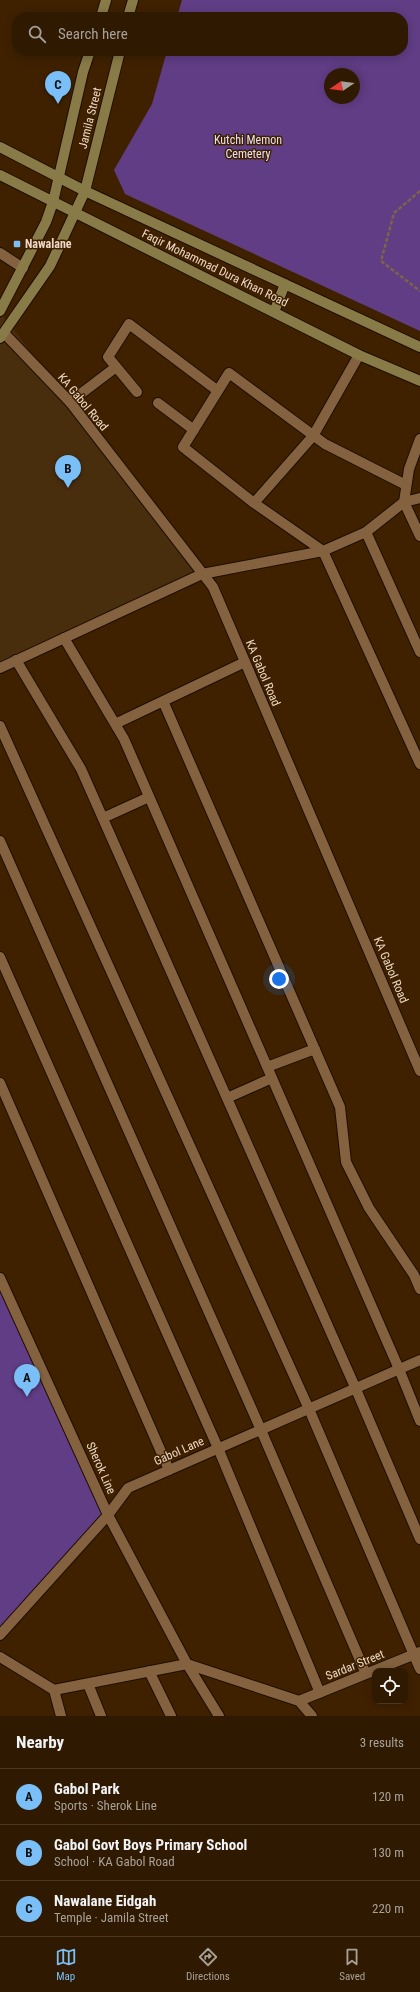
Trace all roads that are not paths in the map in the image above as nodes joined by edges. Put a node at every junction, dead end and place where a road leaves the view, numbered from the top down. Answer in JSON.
{"nodes":[{"id":1,"x":106,"y":0,"type":"edge"},
{"id":2,"x":132,"y":0,"type":"edge"},
{"id":3,"x":102,"y":12,"type":"edge"},
{"id":4,"x":129,"y":12,"type":"edge"},
{"id":5,"x":88,"y":56,"type":"edge"},
{"id":6,"x":119,"y":56,"type":"edge"},
{"id":7,"x":0,"y":147,"type":"edge"},
{"id":8,"x":0,"y":175,"type":"edge"},
{"id":9,"x":60,"y":178,"type":"junction"},
{"id":10,"x":85,"y":191,"type":"junction"},
{"id":11,"x":53,"y":202,"type":"junction"},
{"id":12,"x":75,"y":214,"type":"junction"},
{"id":13,"x":0,"y":253,"type":"edge"},
{"id":14,"x":23,"y":268,"type":"junction"},
{"id":15,"x":285,"y":284,"type":"junction"},
{"id":16,"x":0,"y":310,"type":"edge"},
{"id":17,"x":274,"y":312,"type":"junction"},
{"id":18,"x":2,"y":336,"type":"edge"},
{"id":19,"x":420,"y":347,"type":"edge"},
{"id":20,"x":359,"y":355,"type":"junction"},
{"id":21,"x":116,"y":366,"type":"junction"},
{"id":22,"x":420,"y":381,"type":"edge"},
{"id":23,"x":137,"y":392,"type":"dead end"},
{"id":24,"x":218,"y":392,"type":"junction"},
{"id":25,"x":70,"y":402,"type":"junction"},
{"id":26,"x":158,"y":403,"type":"dead end"},
{"id":27,"x":194,"y":430,"type":"junction"},
{"id":28,"x":313,"y":436,"type":"junction"},
{"id":29,"x":420,"y":439,"type":"edge"},
{"id":30,"x":406,"y":485,"type":"junction"},
{"id":31,"x":420,"y":498,"type":"edge"},
{"id":32,"x":404,"y":502,"type":"junction"},
{"id":33,"x":254,"y":503,"type":"junction"},
{"id":34,"x":366,"y":532,"type":"junction"},
{"id":35,"x":420,"y":536,"type":"edge"},
{"id":36,"x":323,"y":551,"type":"junction"},
{"id":37,"x":202,"y":574,"type":"junction"},
{"id":38,"x":64,"y":638,"type":"junction"},
{"id":39,"x":420,"y":652,"type":"edge"},
{"id":40,"x":16,"y":660,"type":"junction"},
{"id":41,"x":245,"y":662,"type":"junction"},
{"id":42,"x":0,"y":668,"type":"edge"},
{"id":43,"x":163,"y":701,"type":"junction"},
{"id":44,"x":115,"y":724,"type":"junction"},
{"id":45,"x":0,"y":726,"type":"edge"},
{"id":46,"x":420,"y":764,"type":"edge"},
{"id":47,"x":149,"y":797,"type":"junction"},
{"id":48,"x":103,"y":818,"type":"junction"},
{"id":49,"x":0,"y":840,"type":"edge"},
{"id":50,"x":0,"y":957,"type":"edge"},
{"id":51,"x":315,"y":1049,"type":"junction"},
{"id":52,"x":267,"y":1067,"type":"junction"},
{"id":53,"x":420,"y":1071,"type":"edge"},
{"id":54,"x":272,"y":1078,"type":"junction"},
{"id":55,"x":0,"y":1083,"type":"edge"},
{"id":56,"x":227,"y":1098,"type":"junction"},
{"id":57,"x":0,"y":1278,"type":"edge"},
{"id":58,"x":420,"y":1289,"type":"edge"},
{"id":59,"x":420,"y":1360,"type":"edge"},
{"id":60,"x":399,"y":1369,"type":"junction"},
{"id":61,"x":355,"y":1387,"type":"junction"},
{"id":62,"x":309,"y":1409,"type":"junction"},
{"id":63,"x":420,"y":1421,"type":"edge"},
{"id":64,"x":261,"y":1430,"type":"junction"},
{"id":65,"x":218,"y":1448,"type":"junction"},
{"id":66,"x":169,"y":1470,"type":"junction"},
{"id":67,"x":108,"y":1515,"type":"junction"},
{"id":68,"x":420,"y":1540,"type":"edge"},
{"id":69,"x":0,"y":1635,"type":"edge"},
{"id":70,"x":417,"y":1653,"type":"edge"},
{"id":71,"x":0,"y":1657,"type":"edge"},
{"id":72,"x":187,"y":1664,"type":"junction"},
{"id":73,"x":420,"y":1669,"type":"edge"},
{"id":74,"x":149,"y":1672,"type":"junction"},
{"id":75,"x":366,"y":1674,"type":"junction"},
{"id":76,"x":88,"y":1684,"type":"junction"},
{"id":77,"x":54,"y":1690,"type":"junction"},
{"id":78,"x":320,"y":1693,"type":"junction"},
{"id":79,"x":299,"y":1701,"type":"junction"},
{"id":80,"x":62,"y":1716,"type":"edge"},
{"id":81,"x":101,"y":1716,"type":"edge"},
{"id":82,"x":171,"y":1716,"type":"edge"},
{"id":83,"x":219,"y":1716,"type":"edge"},
{"id":84,"x":312,"y":1716,"type":"edge"}],
"edges":[{"from":1,"to":3,"type":"main road"},
{"from":2,"to":4,"type":"main road"},
{"from":5,"to":9,"type":"main road","name":"Jamila Street"},
{"from":6,"to":10,"type":"main road","name":"Jamila Street"},
{"from":7,"to":9,"type":"main road","name":"Faqir Mohammad Dura Khan Road"},
{"from":8,"to":11,"type":"main road","name":"Faqir Mohammad Dura Khan Road"},
{"from":9,"to":10,"type":"main road","name":"Faqir Mohammad Dura Khan Road"},
{"from":9,"to":11,"type":"main road","name":"Jamila Street"},
{"from":10,"to":12,"type":"main road","name":"Jamila Street"},
{"from":10,"to":15,"type":"main road","name":"Faqir Mohammad Dura Khan Road"},
{"from":11,"to":12,"type":"main road","name":"Faqir Mohammad Dura Khan Road"},
{"from":11,"to":14,"type":"main road","name":"Jamila Street"},
{"from":12,"to":17,"type":"main road","name":"Faqir Mohammad Dura Khan Road"},
{"from":12,"to":18,"type":"main road","name":"Jamila Street"},
{"from":13,"to":14,"type":"street"},
{"from":14,"to":16,"type":"main road","name":"Jamila Street"},
{"from":15,"to":17,"type":"main road"},
{"from":15,"to":19,"type":"main road","name":"Faqir Mohammad Dura Khan Road"},
{"from":17,"to":20,"type":"main road","name":"Faqir Mohammad Dura Khan Road"},
{"from":18,"to":25,"type":"street","name":"KA Gabol Road"},
{"from":20,"to":22,"type":"main road","name":"Faqir Mohammad Dura Khan Road"},
{"from":20,"to":28,"type":"street"},
{"from":21,"to":23,"type":"street"},
{"from":21,"to":24,"type":"street"},
{"from":21,"to":25,"type":"street"},
{"from":24,"to":27,"type":"street"},
{"from":24,"to":28,"type":"street"},
{"from":25,"to":37,"type":"street","name":"KA Gabol Road"},
{"from":26,"to":27,"type":"street"},
{"from":27,"to":33,"type":"street"},
{"from":28,"to":30,"type":"street"},
{"from":28,"to":33,"type":"street"},
{"from":29,"to":30,"type":"street"},
{"from":30,"to":32,"type":"street"},
{"from":31,"to":32,"type":"street"},
{"from":32,"to":34,"type":"street"},
{"from":32,"to":35,"type":"street"},
{"from":33,"to":36,"type":"street"},
{"from":34,"to":36,"type":"street"},
{"from":34,"to":39,"type":"street"},
{"from":36,"to":37,"type":"street"},
{"from":36,"to":46,"type":"street"},
{"from":37,"to":38,"type":"street"},
{"from":37,"to":41,"type":"street","name":"KA Gabol Road"},
{"from":38,"to":40,"type":"street"},
{"from":38,"to":44,"type":"street"},
{"from":40,"to":42,"type":"street"},
{"from":40,"to":48,"type":"street"},
{"from":41,"to":43,"type":"street"},
{"from":41,"to":53,"type":"street","name":"KA Gabol Road"},
{"from":43,"to":44,"type":"street"},
{"from":43,"to":51,"type":"street"},
{"from":44,"to":47,"type":"street"},
{"from":45,"to":62,"type":"street"},
{"from":47,"to":48,"type":"street"},
{"from":47,"to":52,"type":"street"},
{"from":48,"to":56,"type":"street"},
{"from":49,"to":64,"type":"street"},
{"from":50,"to":65,"type":"street"},
{"from":51,"to":52,"type":"street"},
{"from":51,"to":58,"type":"street"},
{"from":52,"to":54,"type":"street"},
{"from":54,"to":56,"type":"street"},
{"from":54,"to":60,"type":"street"},
{"from":55,"to":66,"type":"street"},
{"from":56,"to":61,"type":"street"},
{"from":57,"to":67,"type":"street","name":"Sherok Line"},
{"from":59,"to":60,"type":"street","name":"Gabol Lane"},
{"from":60,"to":61,"type":"street","name":"Gabol Lane"},
{"from":60,"to":63,"type":"street"},
{"from":61,"to":62,"type":"street","name":"Gabol Lane"},
{"from":61,"to":68,"type":"street"},
{"from":62,"to":64,"type":"street","name":"Gabol Lane"},
{"from":62,"to":70,"type":"street"},
{"from":64,"to":65,"type":"street","name":"Gabol Lane"},
{"from":64,"to":75,"type":"street"},
{"from":65,"to":66,"type":"street","name":"Gabol Lane"},
{"from":65,"to":78,"type":"street"},
{"from":66,"to":67,"type":"street","name":"Gabol Lane"},
{"from":67,"to":69,"type":"street","name":"Gabol Lane"},
{"from":67,"to":72,"type":"street","name":"Sherok Line"},
{"from":70,"to":73,"type":"street"},
{"from":70,"to":75,"type":"street","name":"Sardar Street"},
{"from":71,"to":77,"type":"street"},
{"from":72,"to":74,"type":"street"},
{"from":72,"to":79,"type":"street"},
{"from":72,"to":83,"type":"street","name":"Sherok Line"},
{"from":74,"to":76,"type":"street"},
{"from":74,"to":82,"type":"street"},
{"from":75,"to":78,"type":"street","name":"Sardar Street"},
{"from":76,"to":77,"type":"street"},
{"from":76,"to":81,"type":"street"},
{"from":77,"to":80,"type":"street"},
{"from":78,"to":79,"type":"street","name":"Sardar Street"},
{"from":79,"to":84,"type":"street"}]}
